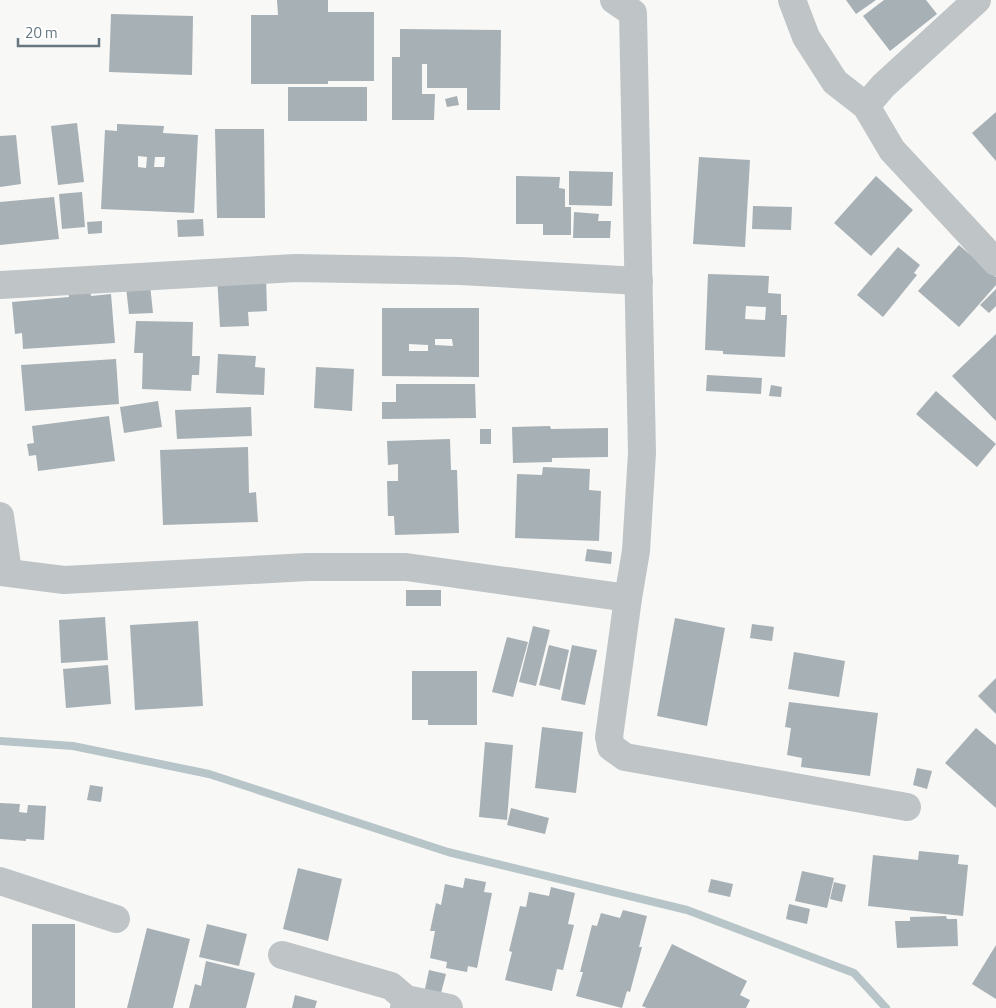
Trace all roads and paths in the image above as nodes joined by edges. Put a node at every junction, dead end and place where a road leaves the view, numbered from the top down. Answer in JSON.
{"nodes":[{"id":1,"x":614,"y":0,"type":"edge"},
{"id":2,"x":792,"y":0,"type":"edge"},
{"id":3,"x":977,"y":0,"type":"edge"},
{"id":4,"x":866,"y":106,"type":"junction"},
{"id":5,"x":996,"y":262,"type":"edge"},
{"id":6,"x":639,"y":281,"type":"junction"},
{"id":7,"x":0,"y":286,"type":"edge"},
{"id":8,"x":0,"y":516,"type":"edge"},
{"id":9,"x":4,"y":572,"type":"edge"},
{"id":10,"x":628,"y":598,"type":"junction"},
{"id":11,"x":907,"y":807,"type":"dead end"},
{"id":12,"x":0,"y":882,"type":"edge"},
{"id":13,"x":116,"y":919,"type":"dead end"},
{"id":14,"x":282,"y":954,"type":"dead end"},
{"id":15,"x":405,"y":1003,"type":"edge"},
{"id":16,"x":449,"y":1008,"type":"edge"}],
"edges":[{"from":1,"to":6,"type":"street"},
{"from":2,"to":4,"type":"street"},
{"from":3,"to":4,"type":"street"},
{"from":4,"to":5,"type":"street"},
{"from":6,"to":7,"type":"street"},
{"from":6,"to":10,"type":"street"},
{"from":8,"to":9,"type":"street"},
{"from":9,"to":10,"type":"street"},
{"from":10,"to":11,"type":"street"},
{"from":12,"to":13,"type":"street"},
{"from":14,"to":15,"type":"street"},
{"from":15,"to":16,"type":"street"}]}
